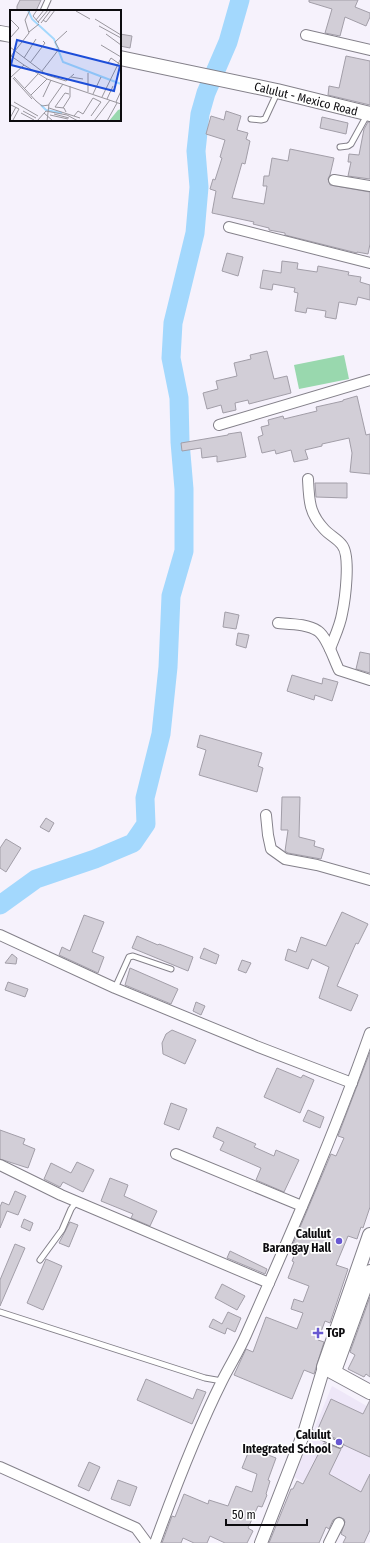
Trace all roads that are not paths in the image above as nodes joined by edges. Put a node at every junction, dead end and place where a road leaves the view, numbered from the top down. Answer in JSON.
{"nodes":[{"id":1,"x":48,"y":0,"type":"edge"},
{"id":2,"x":43,"y":10,"type":"edge"},
{"id":3,"x":0,"y":33,"type":"edge"},
{"id":4,"x":306,"y":34,"type":"dead end"},
{"id":5,"x":10,"y":35,"type":"edge"},
{"id":6,"x":370,"y":50,"type":"edge"},
{"id":7,"x":121,"y":58,"type":"edge"},
{"id":8,"x":277,"y":91,"type":"junction"},
{"id":9,"x":369,"y":114,"type":"edge"},
{"id":10,"x":251,"y":119,"type":"dead end"},
{"id":11,"x":340,"y":147,"type":"dead end"},
{"id":12,"x":334,"y":180,"type":"dead end"},
{"id":13,"x":370,"y":186,"type":"edge"},
{"id":14,"x":229,"y":227,"type":"dead end"},
{"id":15,"x":370,"y":263,"type":"edge"},
{"id":16,"x":370,"y":380,"type":"edge"},
{"id":17,"x":219,"y":425,"type":"dead end"},
{"id":18,"x":308,"y":478,"type":"dead end"},
{"id":19,"x":278,"y":623,"type":"dead end"},
{"id":20,"x":330,"y":649,"type":"junction"},
{"id":21,"x":370,"y":680,"type":"edge"},
{"id":22,"x":266,"y":815,"type":"dead end"},
{"id":23,"x":370,"y":880,"type":"edge"},
{"id":24,"x":0,"y":936,"type":"edge"},
{"id":25,"x":171,"y":969,"type":"dead end"},
{"id":26,"x":115,"y":988,"type":"junction"},
{"id":27,"x":370,"y":1033,"type":"edge"},
{"id":28,"x":352,"y":1083,"type":"junction"},
{"id":29,"x":176,"y":1154,"type":"dead end"},
{"id":30,"x":0,"y":1165,"type":"edge"},
{"id":31,"x":77,"y":1201,"type":"junction"},
{"id":32,"x":302,"y":1206,"type":"junction"},
{"id":33,"x":370,"y":1235,"type":"edge"},
{"id":34,"x":40,"y":1260,"type":"dead end"},
{"id":35,"x":370,"y":1272,"type":"edge"},
{"id":36,"x":269,"y":1283,"type":"junction"},
{"id":37,"x":0,"y":1312,"type":"edge"},
{"id":38,"x":329,"y":1369,"type":"junction"},
{"id":39,"x":222,"y":1381,"type":"junction"},
{"id":40,"x":370,"y":1392,"type":"edge"},
{"id":41,"x":305,"y":1430,"type":"junction"},
{"id":42,"x":340,"y":1445,"type":"dead end"},
{"id":43,"x":0,"y":1468,"type":"edge"},
{"id":44,"x":339,"y":1523,"type":"dead end"},
{"id":45,"x":147,"y":1543,"type":"edge"},
{"id":46,"x":155,"y":1543,"type":"edge"},
{"id":47,"x":261,"y":1543,"type":"edge"},
{"id":48,"x":329,"y":1543,"type":"edge"}],
"edges":[{"from":1,"to":2,"type":"lane"},
{"from":3,"to":5,"type":"main road"},
{"from":4,"to":6,"type":"street"},
{"from":7,"to":8,"type":"main road","name":"Calulut - Mexico Road"},
{"from":8,"to":9,"type":"main road","name":"Calulut - Mexico Road"},
{"from":8,"to":10,"type":"lane"},
{"from":9,"to":11,"type":"lane"},
{"from":12,"to":13,"type":"street"},
{"from":14,"to":15,"type":"street"},
{"from":16,"to":17,"type":"street"},
{"from":18,"to":20,"type":"street"},
{"from":19,"to":20,"type":"street"},
{"from":20,"to":21,"type":"street"},
{"from":22,"to":23,"type":"street"},
{"from":24,"to":26,"type":"street"},
{"from":25,"to":26,"type":"lane"},
{"from":26,"to":28,"type":"street"},
{"from":27,"to":28,"type":"street"},
{"from":28,"to":32,"type":"street"},
{"from":29,"to":32,"type":"street"},
{"from":30,"to":31,"type":"street"},
{"from":31,"to":34,"type":"lane"},
{"from":31,"to":36,"type":"street"},
{"from":32,"to":36,"type":"street"},
{"from":33,"to":38,"type":"main road"},
{"from":35,"to":38,"type":"main road"},
{"from":36,"to":39,"type":"street"},
{"from":37,"to":39,"type":"lane"},
{"from":38,"to":40,"type":"main road"},
{"from":38,"to":41,"type":"street"},
{"from":39,"to":46,"type":"street"},
{"from":41,"to":42,"type":"lane"},
{"from":41,"to":47,"type":"street"},
{"from":43,"to":45,"type":"street"},
{"from":44,"to":48,"type":"street"}]}
